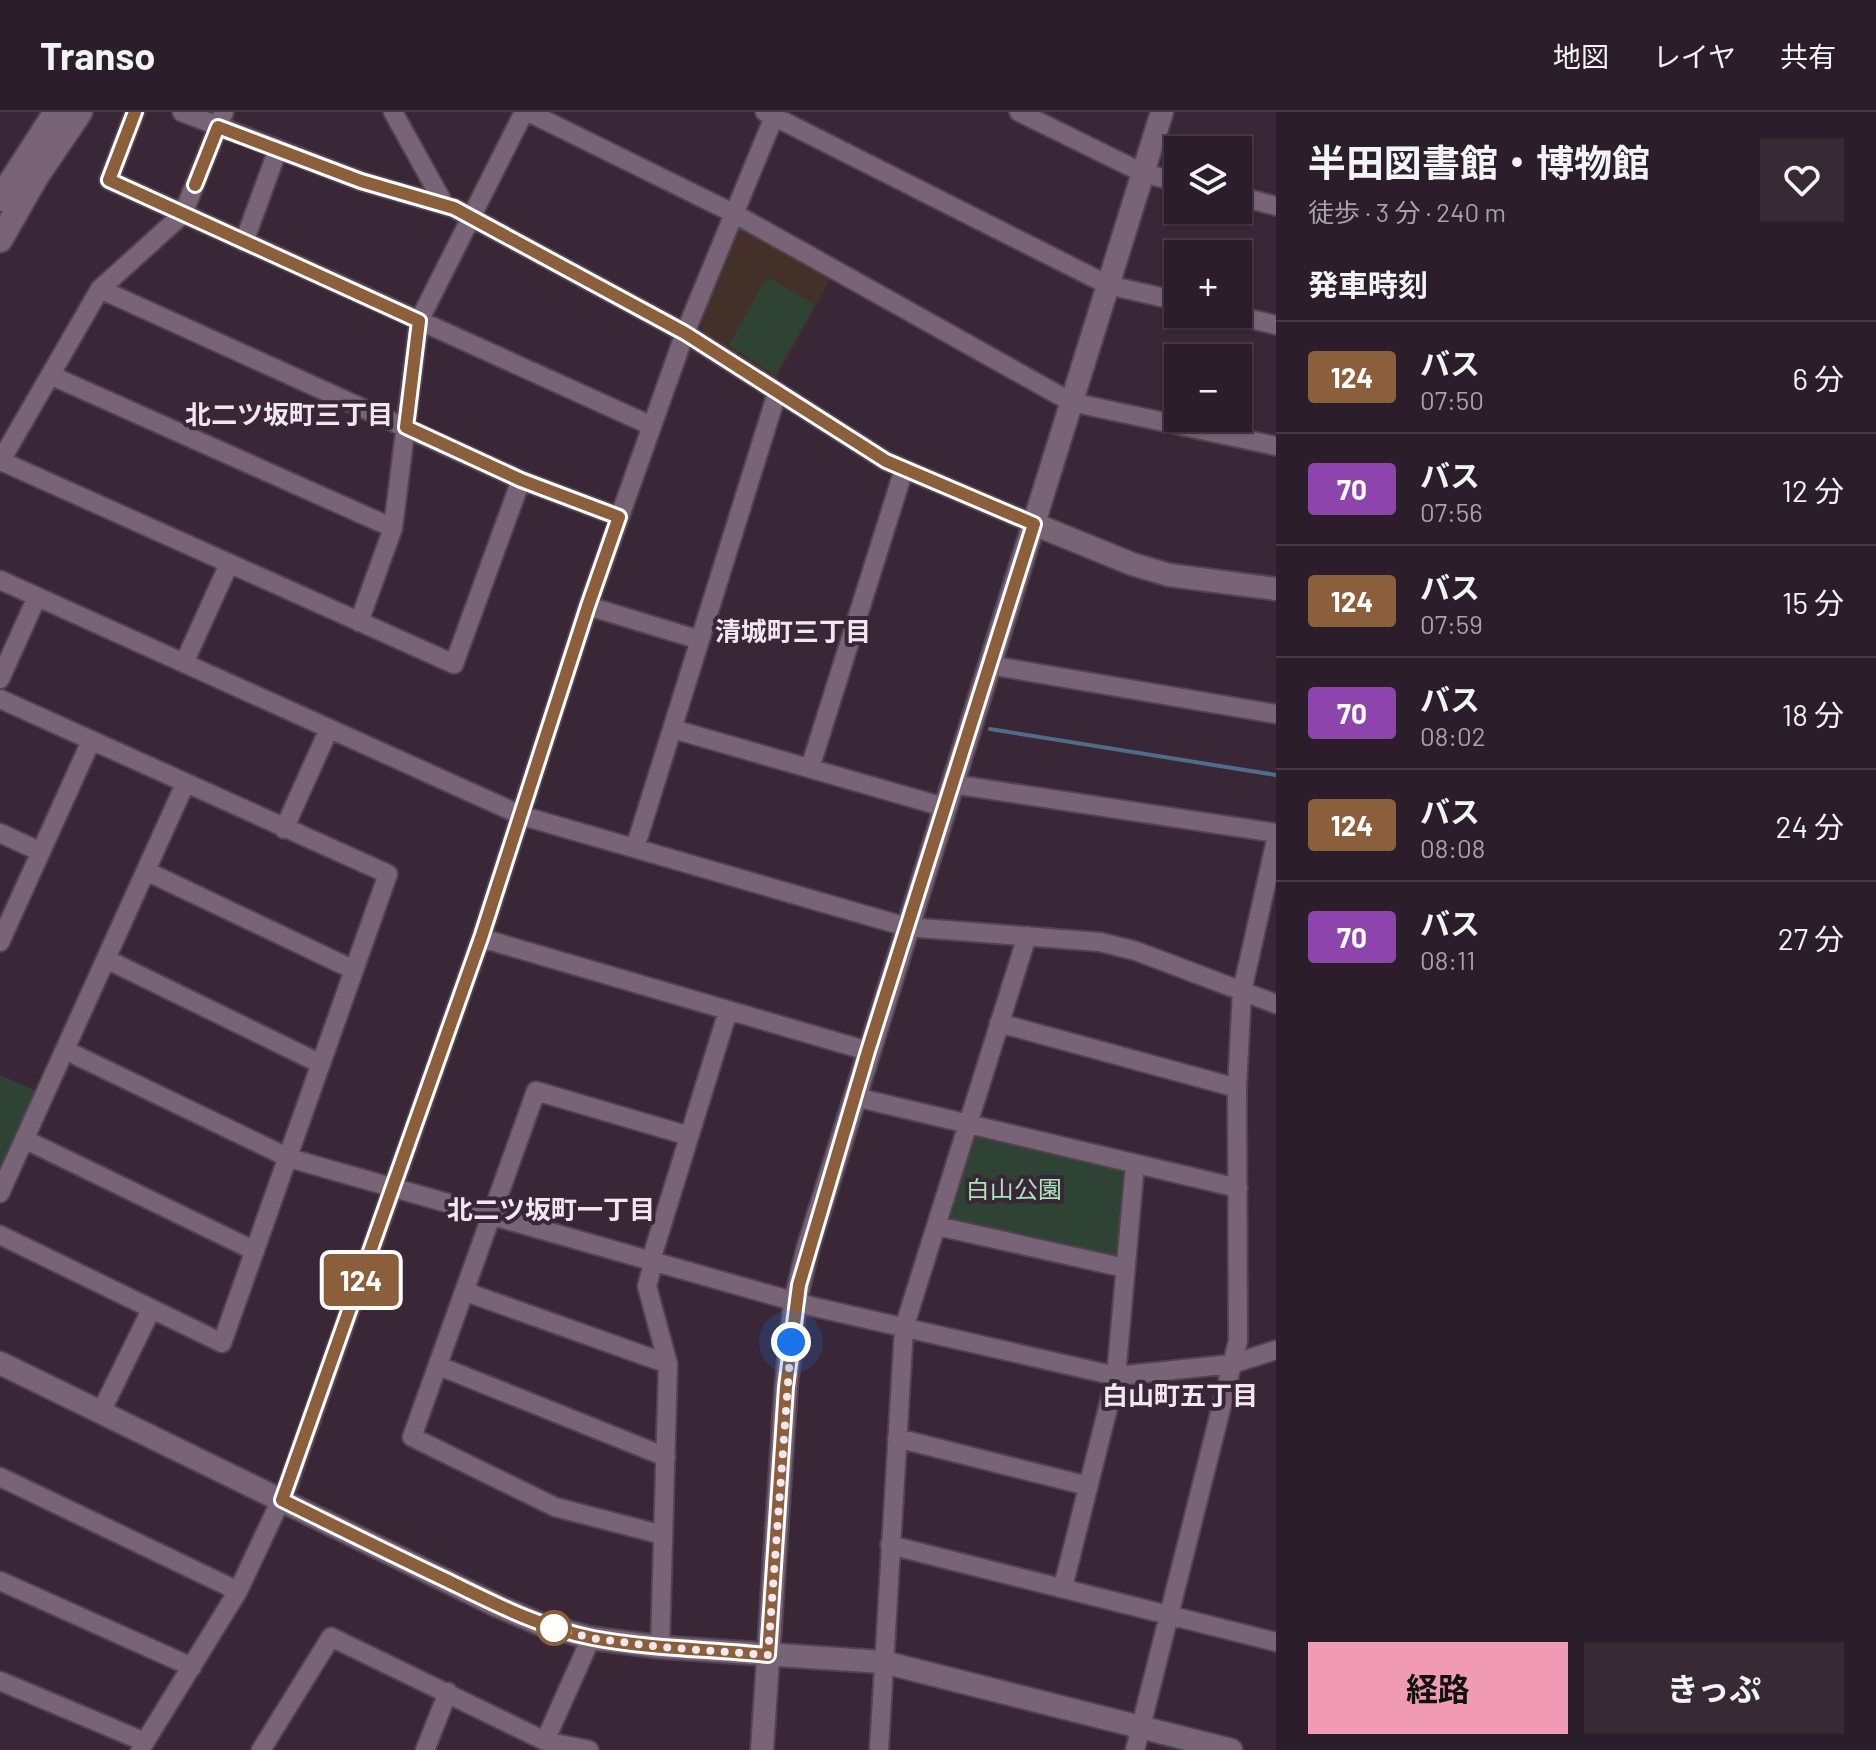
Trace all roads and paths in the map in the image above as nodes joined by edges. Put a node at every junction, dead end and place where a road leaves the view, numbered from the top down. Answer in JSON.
{"nodes":[{"id":1,"x":56,"y":112,"type":"edge"},
{"id":2,"x":80,"y":112,"type":"edge"},
{"id":3,"x":135,"y":112,"type":"edge"},
{"id":4,"x":182,"y":112,"type":"edge"},
{"id":5,"x":393,"y":112,"type":"edge"},
{"id":6,"x":526,"y":112,"type":"edge"},
{"id":7,"x":1019,"y":112,"type":"edge"},
{"id":8,"x":1162,"y":112,"type":"edge"},
{"id":9,"x":772,"y":113,"type":"edge"},
{"id":10,"x":221,"y":119,"type":"edge"},
{"id":11,"x":278,"y":149,"type":"junction"},
{"id":12,"x":1143,"y":173,"type":"junction"},
{"id":13,"x":1164,"y":178,"type":"edge"},
{"id":14,"x":0,"y":199,"type":"edge"},
{"id":15,"x":1252,"y":200,"type":"edge"},
{"id":16,"x":444,"y":204,"type":"junction"},
{"id":17,"x":1276,"y":206,"type":"edge"},
{"id":18,"x":183,"y":214,"type":"junction"},
{"id":19,"x":735,"y":214,"type":"junction"},
{"id":20,"x":471,"y":218,"type":"junction"},
{"id":21,"x":0,"y":240,"type":"edge"},
{"id":22,"x":244,"y":242,"type":"junction"},
{"id":23,"x":1108,"y":285,"type":"junction"},
{"id":24,"x":100,"y":289,"type":"junction"},
{"id":25,"x":1164,"y":298,"type":"edge"},
{"id":26,"x":1252,"y":319,"type":"edge"},
{"id":27,"x":419,"y":321,"type":"junction"},
{"id":28,"x":1276,"y":325,"type":"edge"},
{"id":29,"x":685,"y":333,"type":"junction"},
{"id":30,"x":50,"y":375,"type":"junction"},
{"id":31,"x":777,"y":393,"type":"junction"},
{"id":32,"x":1071,"y":402,"type":"junction"},
{"id":33,"x":652,"y":426,"type":"junction"},
{"id":34,"x":406,"y":427,"type":"junction"},
{"id":35,"x":1276,"y":446,"type":"edge"},
{"id":36,"x":0,"y":462,"type":"edge"},
{"id":37,"x":904,"y":469,"type":"junction"},
{"id":38,"x":521,"y":480,"type":"junction"},
{"id":39,"x":619,"y":517,"type":"junction"},
{"id":40,"x":1034,"y":524,"type":"junction"},
{"id":41,"x":393,"y":528,"type":"junction"},
{"id":42,"x":229,"y":564,"type":"junction"},
{"id":43,"x":0,"y":580,"type":"edge"},
{"id":44,"x":1276,"y":589,"type":"edge"},
{"id":45,"x":37,"y":597,"type":"junction"},
{"id":46,"x":588,"y":606,"type":"junction"},
{"id":47,"x":359,"y":622,"type":"junction"},
{"id":48,"x":700,"y":640,"type":"junction"},
{"id":49,"x":184,"y":663,"type":"junction"},
{"id":50,"x":989,"y":665,"type":"junction"},
{"id":51,"x":0,"y":679,"type":"edge"},
{"id":52,"x":0,"y":699,"type":"edge"},
{"id":53,"x":1276,"y":714,"type":"edge"},
{"id":54,"x":329,"y":729,"type":"junction"},
{"id":55,"x":673,"y":729,"type":"junction"},
{"id":56,"x":91,"y":741,"type":"junction"},
{"id":57,"x":810,"y":768,"type":"junction"},
{"id":58,"x":185,"y":784,"type":"junction"},
{"id":59,"x":952,"y":784,"type":"junction"},
{"id":60,"x":944,"y":807,"type":"junction"},
{"id":61,"x":523,"y":816,"type":"junction"},
{"id":62,"x":284,"y":829,"type":"junction"},
{"id":63,"x":0,"y":833,"type":"edge"},
{"id":64,"x":1276,"y":833,"type":"edge"},
{"id":65,"x":1276,"y":840,"type":"edge"},
{"id":66,"x":635,"y":848,"type":"junction"},
{"id":67,"x":41,"y":852,"type":"junction"},
{"id":68,"x":146,"y":871,"type":"junction"},
{"id":69,"x":907,"y":927,"type":"junction"},
{"id":70,"x":1027,"y":936,"type":"junction"},
{"id":71,"x":481,"y":938,"type":"junction"},
{"id":72,"x":0,"y":942,"type":"edge"},
{"id":73,"x":106,"y":959,"type":"junction"},
{"id":74,"x":354,"y":970,"type":"junction"},
{"id":75,"x":1242,"y":991,"type":"junction"},
{"id":76,"x":1276,"y":1004,"type":"edge"},
{"id":77,"x":728,"y":1011,"type":"junction"},
{"id":78,"x":999,"y":1023,"type":"junction"},
{"id":79,"x":65,"y":1050,"type":"junction"},
{"id":80,"x":868,"y":1051,"type":"junction"},
{"id":81,"x":321,"y":1064,"type":"junction"},
{"id":82,"x":1237,"y":1088,"type":"junction"},
{"id":83,"x":855,"y":1097,"type":"junction"},
{"id":84,"x":968,"y":1125,"type":"junction"},
{"id":85,"x":689,"y":1136,"type":"junction"},
{"id":86,"x":24,"y":1139,"type":"junction"},
{"id":87,"x":289,"y":1158,"type":"junction"},
{"id":88,"x":1135,"y":1164,"type":"junction"},
{"id":89,"x":394,"y":1188,"type":"junction"},
{"id":90,"x":1238,"y":1188,"type":"junction"},
{"id":91,"x":0,"y":1193,"type":"edge"},
{"id":92,"x":493,"y":1216,"type":"junction"},
{"id":93,"x":937,"y":1226,"type":"junction"},
{"id":94,"x":0,"y":1235,"type":"edge"},
{"id":95,"x":255,"y":1251,"type":"junction"},
{"id":96,"x":651,"y":1260,"type":"junction"},
{"id":97,"x":1125,"y":1268,"type":"junction"},
{"id":98,"x":466,"y":1292,"type":"junction"},
{"id":99,"x":795,"y":1302,"type":"junction"},
{"id":100,"x":151,"y":1310,"type":"junction"},
{"id":101,"x":904,"y":1328,"type":"junction"},
{"id":102,"x":1276,"y":1350,"type":"edge"},
{"id":103,"x":0,"y":1363,"type":"edge"},
{"id":104,"x":668,"y":1364,"type":"junction"},
{"id":105,"x":1232,"y":1364,"type":"junction"},
{"id":106,"x":439,"y":1366,"type":"junction"},
{"id":107,"x":1116,"y":1376,"type":"junction"},
{"id":108,"x":101,"y":1412,"type":"junction"},
{"id":109,"x":897,"y":1438,"type":"junction"},
{"id":110,"x":666,"y":1457,"type":"junction"},
{"id":111,"x":0,"y":1477,"type":"edge"},
{"id":112,"x":1088,"y":1486,"type":"junction"},
{"id":113,"x":282,"y":1500,"type":"junction"},
{"id":114,"x":663,"y":1535,"type":"junction"},
{"id":115,"x":890,"y":1545,"type":"junction"},
{"id":116,"x":0,"y":1581,"type":"edge"},
{"id":117,"x":1063,"y":1587,"type":"junction"},
{"id":118,"x":238,"y":1591,"type":"junction"},
{"id":119,"x":1168,"y":1615,"type":"junction"},
{"id":120,"x":591,"y":1638,"type":"junction"},
{"id":121,"x":1275,"y":1638,"type":"edge"},
{"id":122,"x":660,"y":1647,"type":"junction"},
{"id":123,"x":768,"y":1655,"type":"junction"},
{"id":124,"x":883,"y":1662,"type":"junction"},
{"id":125,"x":192,"y":1667,"type":"junction"},
{"id":126,"x":0,"y":1681,"type":"edge"},
{"id":127,"x":448,"y":1692,"type":"junction"},
{"id":128,"x":1140,"y":1727,"type":"junction"},
{"id":129,"x":545,"y":1741,"type":"junction"},
{"id":130,"x":143,"y":1746,"type":"edge"},
{"id":131,"x":261,"y":1750,"type":"edge"},
{"id":132,"x":425,"y":1750,"type":"edge"},
{"id":133,"x":589,"y":1750,"type":"edge"},
{"id":134,"x":762,"y":1750,"type":"edge"},
{"id":135,"x":879,"y":1750,"type":"edge"},
{"id":136,"x":1135,"y":1750,"type":"edge"},
{"id":137,"x":1231,"y":1750,"type":"edge"}],
"edges":[{"from":1,"to":14,"type":"main road"},
{"from":2,"to":21,"type":"main road"},
{"from":3,"to":18,"type":"street"},
{"from":4,"to":10,"type":"street"},
{"from":5,"to":16,"type":"street"},
{"from":6,"to":19,"type":"street"},
{"from":6,"to":20,"type":"street"},
{"from":7,"to":12,"type":"street"},
{"from":8,"to":12,"type":"street"},
{"from":9,"to":19,"type":"street"},
{"from":9,"to":23,"type":"street"},
{"from":10,"to":11,"type":"street"},
{"from":10,"to":18,"type":"street"},
{"from":11,"to":16,"type":"street"},
{"from":11,"to":22,"type":"street"},
{"from":12,"to":13,"type":"street"},
{"from":12,"to":23,"type":"street"},
{"from":15,"to":17,"type":"street"},
{"from":16,"to":20,"type":"street"},
{"from":18,"to":22,"type":"street"},
{"from":18,"to":24,"type":"street"},
{"from":19,"to":29,"type":"street"},
{"from":19,"to":32,"type":"street"},
{"from":20,"to":27,"type":"street"},
{"from":20,"to":29,"type":"street"},
{"from":22,"to":27,"type":"street"},
{"from":23,"to":25,"type":"street"},
{"from":23,"to":32,"type":"street"},
{"from":24,"to":30,"type":"street"},
{"from":24,"to":34,"type":"street"},
{"from":26,"to":28,"type":"street"},
{"from":27,"to":33,"type":"street"},
{"from":27,"to":34,"type":"street"},
{"from":29,"to":31,"type":"street"},
{"from":29,"to":33,"type":"street"},
{"from":30,"to":36,"type":"street"},
{"from":30,"to":41,"type":"street"},
{"from":31,"to":37,"type":"street"},
{"from":31,"to":48,"type":"street"},
{"from":32,"to":35,"type":"street"},
{"from":32,"to":40,"type":"street"},
{"from":33,"to":39,"type":"street"},
{"from":34,"to":38,"type":"street"},
{"from":34,"to":41,"type":"street"},
{"from":36,"to":42,"type":"street"},
{"from":37,"to":40,"type":"street"},
{"from":37,"to":57,"type":"street"},
{"from":38,"to":39,"type":"street"},
{"from":38,"to":47,"type":"street"},
{"from":39,"to":46,"type":"street"},
{"from":40,"to":44,"type":"street"},
{"from":40,"to":50,"type":"street"},
{"from":41,"to":47,"type":"street"},
{"from":42,"to":47,"type":"street"},
{"from":42,"to":49,"type":"street"},
{"from":43,"to":45,"type":"street"},
{"from":45,"to":49,"type":"street"},
{"from":45,"to":51,"type":"street"},
{"from":46,"to":48,"type":"street"},
{"from":46,"to":61,"type":"street"},
{"from":48,"to":55,"type":"street"},
{"from":49,"to":54,"type":"street"},
{"from":50,"to":53,"type":"street"},
{"from":50,"to":59,"type":"street"},
{"from":52,"to":56,"type":"street"},
{"from":54,"to":61,"type":"street"},
{"from":54,"to":62,"type":"street"},
{"from":55,"to":57,"type":"street"},
{"from":55,"to":66,"type":"street"},
{"from":56,"to":58,"type":"street"},
{"from":56,"to":67,"type":"street"},
{"from":57,"to":60,"type":"street"},
{"from":58,"to":62,"type":"street"},
{"from":58,"to":68,"type":"street"},
{"from":59,"to":60,"type":"street"},
{"from":59,"to":64,"type":"street"},
{"from":60,"to":69,"type":"street"},
{"from":61,"to":66,"type":"street"},
{"from":61,"to":71,"type":"street"},
{"from":62,"to":74,"type":"street"},
{"from":63,"to":67,"type":"street"},
{"from":65,"to":75,"type":"street"},
{"from":66,"to":69,"type":"street"},
{"from":67,"to":72,"type":"street"},
{"from":68,"to":73,"type":"street"},
{"from":68,"to":74,"type":"street"},
{"from":69,"to":70,"type":"street"},
{"from":69,"to":80,"type":"street"},
{"from":70,"to":75,"type":"street"},
{"from":70,"to":78,"type":"street"},
{"from":71,"to":77,"type":"street"},
{"from":71,"to":89,"type":"street"},
{"from":73,"to":79,"type":"street"},
{"from":73,"to":81,"type":"street"},
{"from":74,"to":81,"type":"street"},
{"from":75,"to":76,"type":"street"},
{"from":75,"to":82,"type":"street"},
{"from":77,"to":80,"type":"street"},
{"from":77,"to":85,"type":"street"},
{"from":78,"to":82,"type":"street"},
{"from":78,"to":84,"type":"street"},
{"from":79,"to":86,"type":"street"},
{"from":79,"to":87,"type":"street"},
{"from":80,"to":83,"type":"street"},
{"from":81,"to":87,"type":"street"},
{"from":82,"to":90,"type":"street"},
{"from":83,"to":84,"type":"street"},
{"from":83,"to":99,"type":"street"},
{"from":84,"to":88,"type":"street"},
{"from":84,"to":93,"type":"street"},
{"from":85,"to":92,"type":"street"},
{"from":85,"to":96,"type":"street"},
{"from":86,"to":91,"type":"street"},
{"from":86,"to":95,"type":"street"},
{"from":87,"to":89,"type":"street"},
{"from":87,"to":95,"type":"street"},
{"from":88,"to":90,"type":"street"},
{"from":88,"to":97,"type":"street"},
{"from":89,"to":92,"type":"street"},
{"from":89,"to":113,"type":"street"},
{"from":90,"to":105,"type":"street"},
{"from":92,"to":96,"type":"street"},
{"from":92,"to":98,"type":"street"},
{"from":93,"to":97,"type":"street"},
{"from":93,"to":101,"type":"street"},
{"from":94,"to":100,"type":"street"},
{"from":95,"to":100,"type":"street"},
{"from":96,"to":99,"type":"street"},
{"from":96,"to":104,"type":"street"},
{"from":97,"to":107,"type":"street"},
{"from":98,"to":104,"type":"street"},
{"from":98,"to":106,"type":"street"},
{"from":99,"to":101,"type":"street"},
{"from":99,"to":123,"type":"street"},
{"from":100,"to":108,"type":"street"},
{"from":101,"to":107,"type":"street"},
{"from":101,"to":109,"type":"street"},
{"from":102,"to":105,"type":"street"},
{"from":103,"to":108,"type":"street"},
{"from":104,"to":110,"type":"street"},
{"from":105,"to":107,"type":"street"},
{"from":105,"to":119,"type":"street"},
{"from":106,"to":110,"type":"street"},
{"from":106,"to":114,"type":"street"},
{"from":107,"to":112,"type":"street"},
{"from":108,"to":113,"type":"street"},
{"from":109,"to":112,"type":"street"},
{"from":109,"to":115,"type":"street"},
{"from":110,"to":114,"type":"street"},
{"from":111,"to":118,"type":"street"},
{"from":112,"to":117,"type":"street"},
{"from":113,"to":118,"type":"street"},
{"from":113,"to":120,"type":"street"},
{"from":114,"to":122,"type":"street"},
{"from":115,"to":117,"type":"street"},
{"from":115,"to":124,"type":"street"},
{"from":116,"to":125,"type":"street"},
{"from":117,"to":119,"type":"street"},
{"from":118,"to":125,"type":"street"},
{"from":119,"to":121,"type":"street"},
{"from":119,"to":128,"type":"street"},
{"from":120,"to":122,"type":"street"},
{"from":120,"to":129,"type":"street"},
{"from":122,"to":123,"type":"street"},
{"from":123,"to":124,"type":"street"},
{"from":123,"to":134,"type":"street"},
{"from":124,"to":128,"type":"street"},
{"from":124,"to":135,"type":"street"},
{"from":125,"to":130,"type":"street"},
{"from":126,"to":130,"type":"street"},
{"from":127,"to":129,"type":"street"},
{"from":127,"to":131,"type":"street"},
{"from":127,"to":132,"type":"street"},
{"from":128,"to":136,"type":"street"},
{"from":128,"to":137,"type":"street"},
{"from":129,"to":133,"type":"street"}]}
